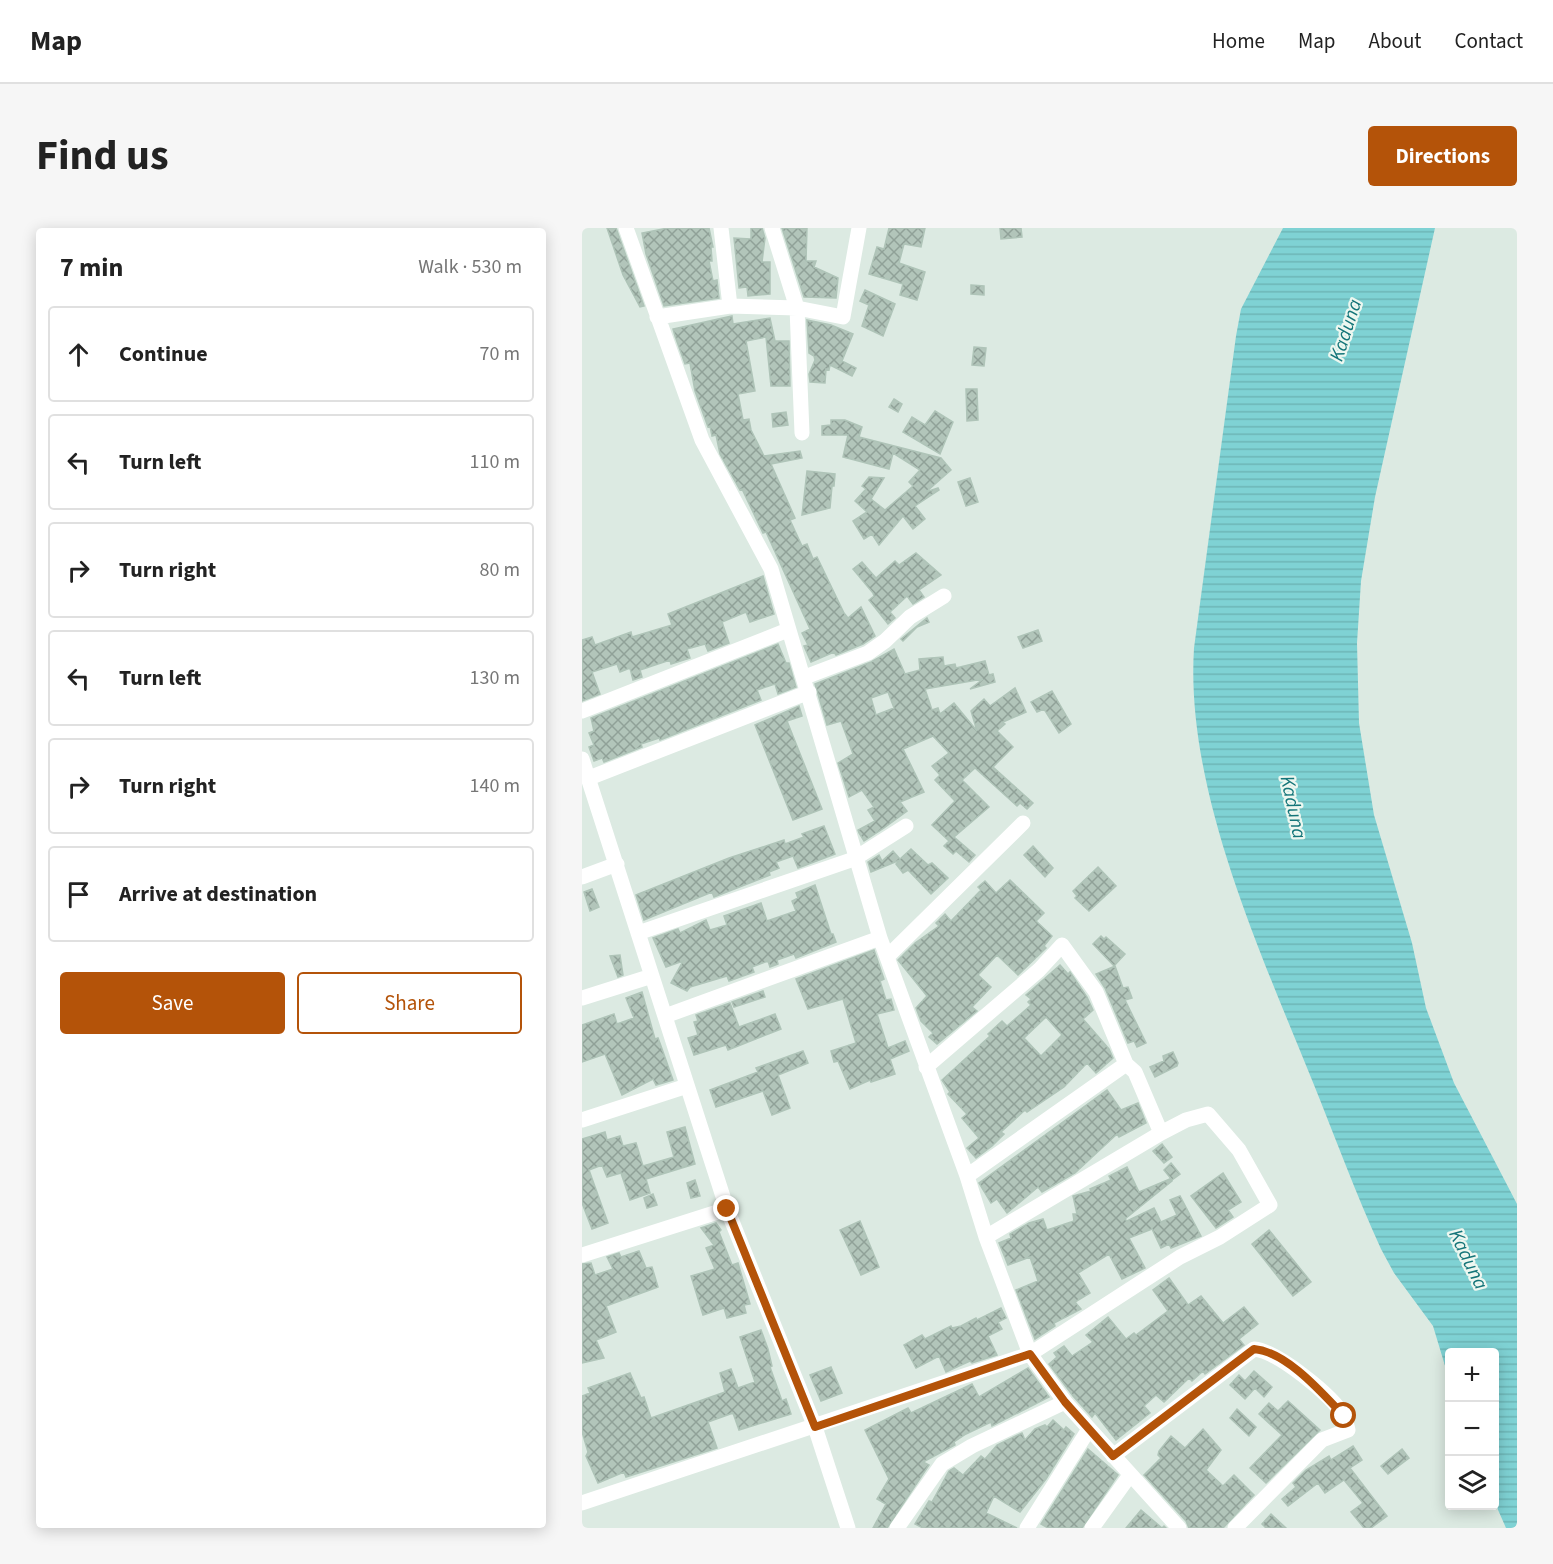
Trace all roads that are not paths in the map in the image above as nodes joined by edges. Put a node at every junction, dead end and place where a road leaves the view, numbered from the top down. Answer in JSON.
{"nodes":[{"id":1,"x":626,"y":228,"type":"edge"},
{"id":2,"x":721,"y":228,"type":"edge"},
{"id":3,"x":772,"y":228,"type":"edge"},
{"id":4,"x":860,"y":228,"type":"edge"},
{"id":5,"x":730,"y":306,"type":"junction"},
{"id":6,"x":797,"y":308,"type":"junction"},
{"id":7,"x":657,"y":317,"type":"junction"},
{"id":8,"x":802,"y":433,"type":"dead end"},
{"id":9,"x":944,"y":596,"type":"dead end"},
{"id":10,"x":788,"y":630,"type":"junction"},
{"id":11,"x":807,"y":685,"type":"junction"},
{"id":12,"x":582,"y":711,"type":"edge"},
{"id":13,"x":582,"y":759,"type":"edge"},
{"id":14,"x":589,"y":777,"type":"junction"},
{"id":15,"x":1023,"y":823,"type":"dead end"},
{"id":16,"x":906,"y":826,"type":"dead end"},
{"id":17,"x":854,"y":859,"type":"junction"},
{"id":18,"x":617,"y":864,"type":"junction"},
{"id":19,"x":582,"y":877,"type":"edge"},
{"id":20,"x":638,"y":933,"type":"junction"},
{"id":21,"x":880,"y":938,"type":"junction"},
{"id":22,"x":888,"y":956,"type":"junction"},
{"id":23,"x":652,"y":976,"type":"junction"},
{"id":24,"x":582,"y":998,"type":"edge"},
{"id":25,"x":665,"y":1016,"type":"junction"},
{"id":26,"x":1126,"y":1064,"type":"junction"},
{"id":27,"x":926,"y":1067,"type":"junction"},
{"id":28,"x":687,"y":1086,"type":"junction"},
{"id":29,"x":582,"y":1120,"type":"edge"},
{"id":30,"x":1161,"y":1133,"type":"junction"},
{"id":31,"x":967,"y":1176,"type":"junction"},
{"id":32,"x":727,"y":1209,"type":"junction"},
{"id":33,"x":986,"y":1237,"type":"junction"},
{"id":34,"x":582,"y":1255,"type":"edge"},
{"id":35,"x":1030,"y":1354,"type":"junction"},
{"id":36,"x":1065,"y":1402,"type":"junction"},
{"id":37,"x":815,"y":1427,"type":"junction"},
{"id":38,"x":1089,"y":1429,"type":"junction"},
{"id":39,"x":1113,"y":1456,"type":"junction"},
{"id":40,"x":1130,"y":1475,"type":"junction"},
{"id":41,"x":582,"y":1503,"type":"edge"},
{"id":42,"x":848,"y":1528,"type":"edge"},
{"id":43,"x":897,"y":1528,"type":"edge"},
{"id":44,"x":1028,"y":1528,"type":"edge"},
{"id":45,"x":1092,"y":1528,"type":"edge"},
{"id":46,"x":1179,"y":1528,"type":"edge"},
{"id":47,"x":1235,"y":1528,"type":"edge"}],
"edges":[{"from":1,"to":7,"type":"street"},
{"from":2,"to":5,"type":"street"},
{"from":3,"to":6,"type":"street"},
{"from":4,"to":6,"type":"street"},
{"from":5,"to":6,"type":"street"},
{"from":5,"to":7,"type":"street"},
{"from":6,"to":8,"type":"street"},
{"from":7,"to":10,"type":"street"},
{"from":9,"to":11,"type":"street"},
{"from":10,"to":11,"type":"street"},
{"from":10,"to":12,"type":"street"},
{"from":11,"to":14,"type":"street"},
{"from":11,"to":17,"type":"street"},
{"from":13,"to":14,"type":"street"},
{"from":14,"to":18,"type":"street"},
{"from":15,"to":22,"type":"street"},
{"from":16,"to":17,"type":"street"},
{"from":17,"to":20,"type":"street"},
{"from":17,"to":21,"type":"street"},
{"from":18,"to":19,"type":"street"},
{"from":18,"to":20,"type":"street"},
{"from":20,"to":23,"type":"street"},
{"from":21,"to":22,"type":"street"},
{"from":21,"to":25,"type":"street"},
{"from":22,"to":27,"type":"street"},
{"from":23,"to":24,"type":"street"},
{"from":23,"to":25,"type":"street"},
{"from":25,"to":28,"type":"street"},
{"from":26,"to":27,"type":"street"},
{"from":26,"to":30,"type":"street"},
{"from":26,"to":31,"type":"street"},
{"from":27,"to":31,"type":"street"},
{"from":28,"to":29,"type":"street"},
{"from":28,"to":32,"type":"street"},
{"from":30,"to":33,"type":"street"},
{"from":30,"to":35,"type":"street"},
{"from":31,"to":33,"type":"street"},
{"from":32,"to":34,"type":"street"},
{"from":32,"to":37,"type":"street"},
{"from":33,"to":35,"type":"street"},
{"from":35,"to":36,"type":"street"},
{"from":35,"to":37,"type":"street"},
{"from":36,"to":38,"type":"street"},
{"from":36,"to":43,"type":"street"},
{"from":37,"to":41,"type":"street"},
{"from":37,"to":42,"type":"street"},
{"from":38,"to":39,"type":"street"},
{"from":38,"to":44,"type":"street"},
{"from":39,"to":40,"type":"street"},
{"from":39,"to":47,"type":"street"},
{"from":40,"to":45,"type":"street"},
{"from":40,"to":46,"type":"street"}]}
